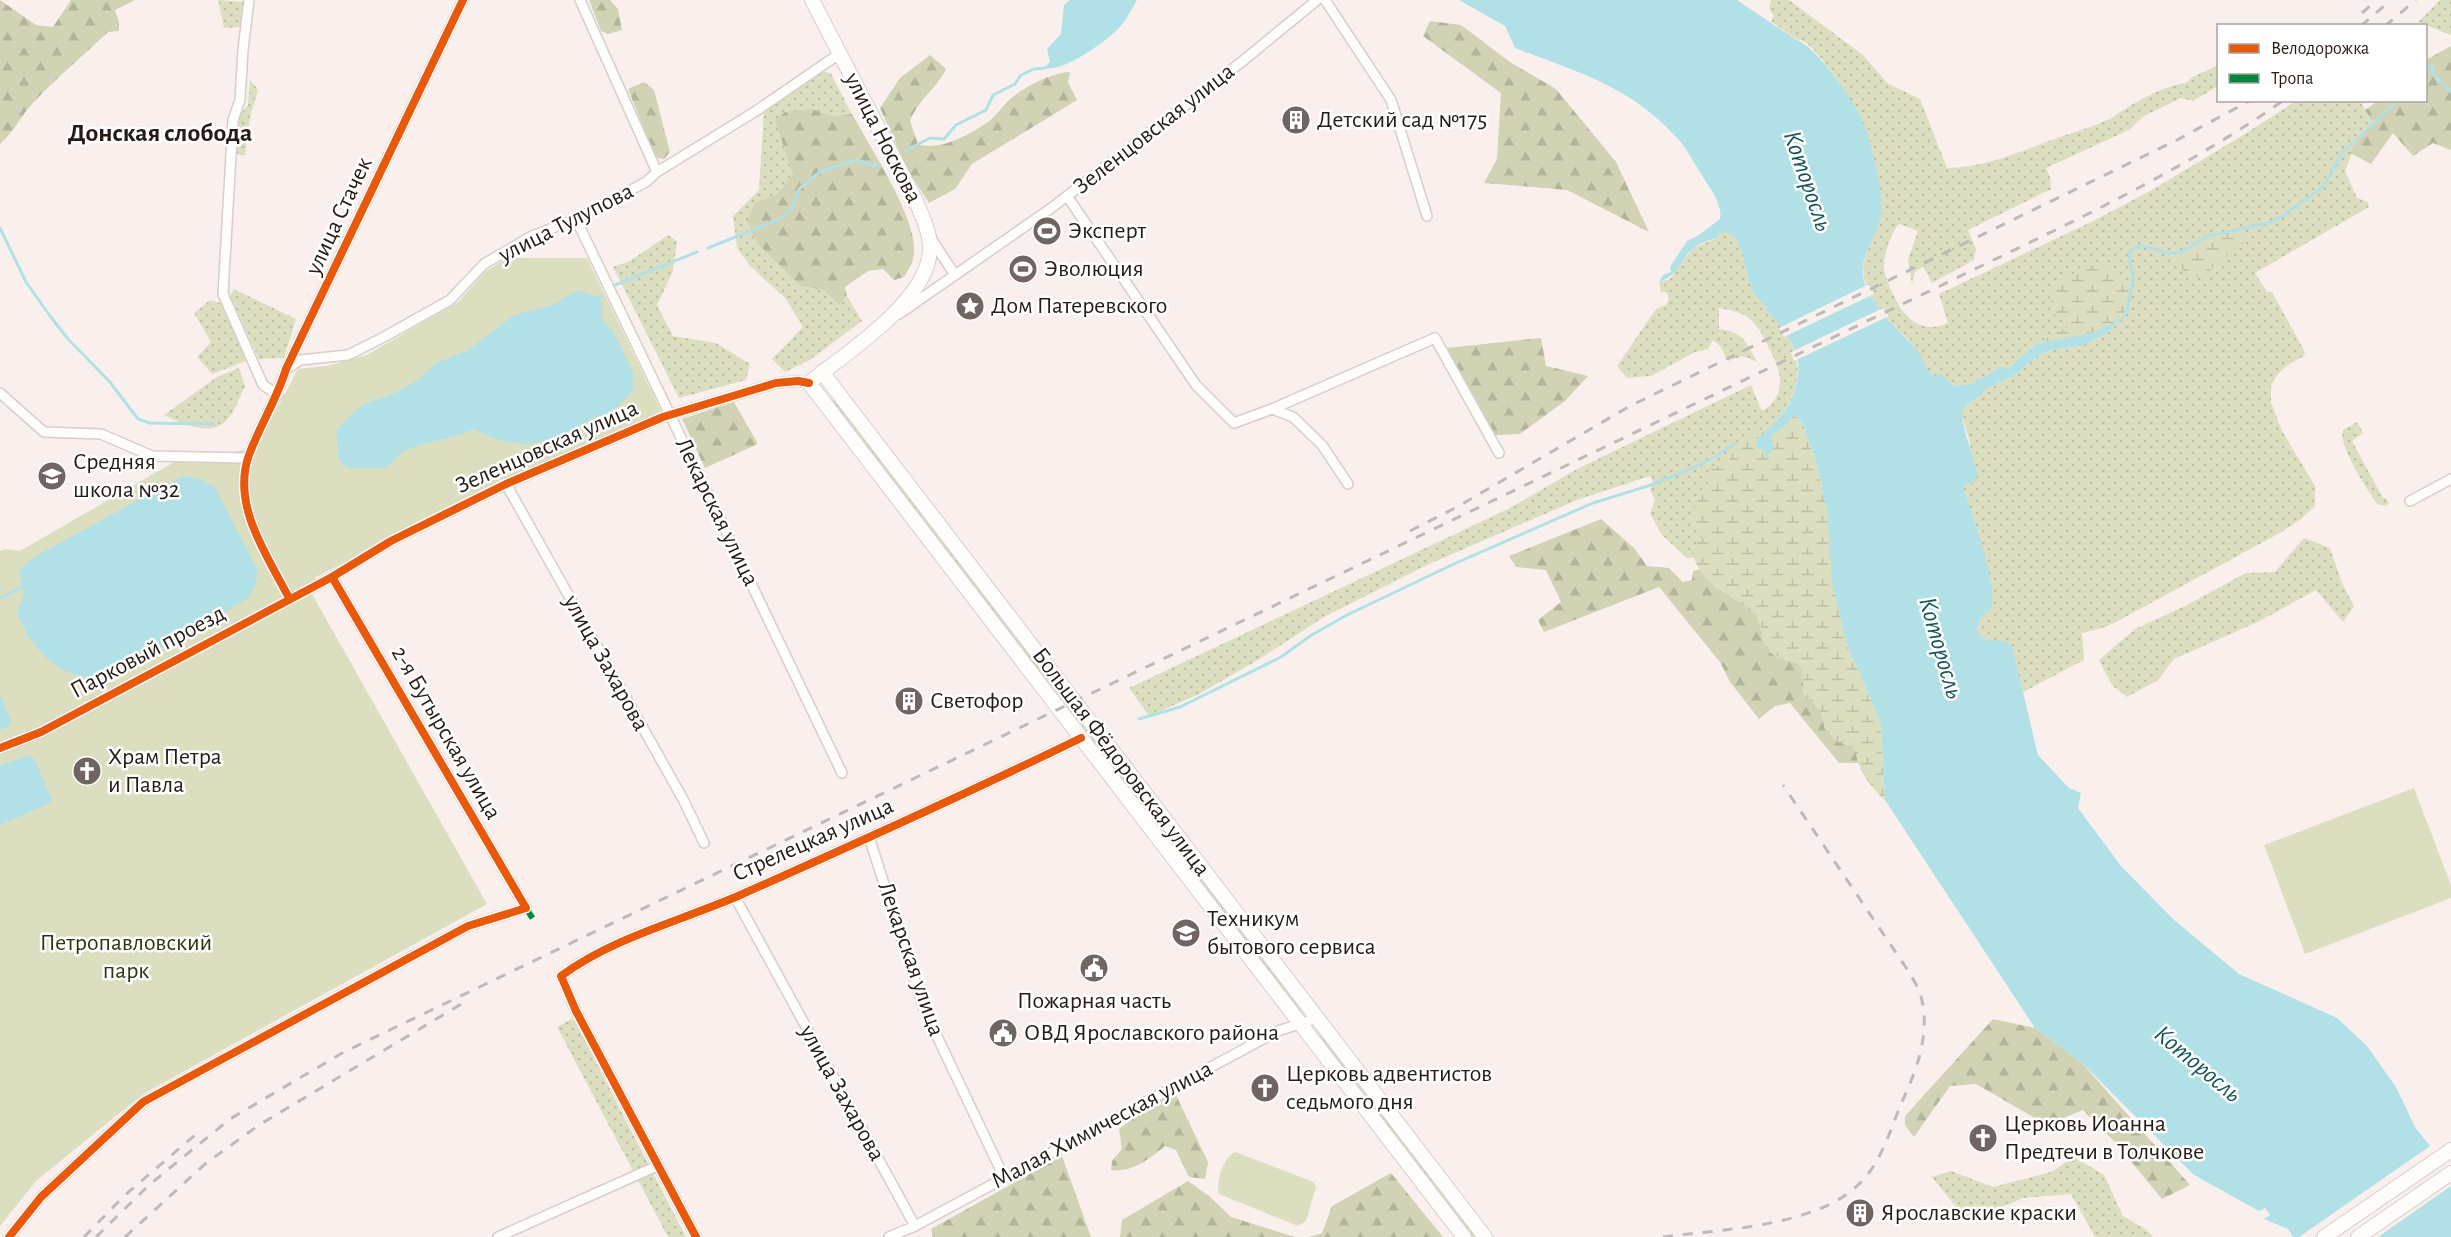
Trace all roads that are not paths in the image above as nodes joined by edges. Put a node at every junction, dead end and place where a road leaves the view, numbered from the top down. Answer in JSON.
{"nodes":[{"id":1,"x":249,"y":0,"type":"edge"},
{"id":2,"x":463,"y":0,"type":"edge"},
{"id":3,"x":580,"y":0,"type":"edge"},
{"id":4,"x":812,"y":0,"type":"edge"},
{"id":5,"x":1317,"y":0,"type":"edge"},
{"id":6,"x":1325,"y":0,"type":"edge"},
{"id":7,"x":839,"y":54,"type":"junction"},
{"id":8,"x":657,"y":172,"type":"junction"},
{"id":9,"x":1067,"y":196,"type":"junction"},
{"id":10,"x":1427,"y":216,"type":"dead end"},
{"id":11,"x":576,"y":219,"type":"junction"},
{"id":12,"x":927,"y":230,"type":"junction"},
{"id":13,"x":955,"y":275,"type":"junction"},
{"id":14,"x":919,"y":282,"type":"junction"},
{"id":15,"x":928,"y":294,"type":"junction"},
{"id":16,"x":869,"y":334,"type":"junction"},
{"id":17,"x":286,"y":369,"type":"junction"},
{"id":18,"x":822,"y":372,"type":"junction"},
{"id":19,"x":809,"y":383,"type":"junction"},
{"id":20,"x":0,"y":393,"type":"edge"},
{"id":21,"x":278,"y":395,"type":"junction"},
{"id":22,"x":1272,"y":409,"type":"junction"},
{"id":23,"x":670,"y":416,"type":"junction"},
{"id":24,"x":250,"y":453,"type":"junction"},
{"id":25,"x":1498,"y":453,"type":"dead end"},
{"id":26,"x":2451,"y":479,"type":"edge"},
{"id":27,"x":506,"y":484,"type":"junction"},
{"id":28,"x":1348,"y":484,"type":"dead end"},
{"id":29,"x":2410,"y":501,"type":"dead end"},
{"id":30,"x":332,"y":577,"type":"junction"},
{"id":31,"x":313,"y":585,"type":"joint"},
{"id":32,"x":289,"y":598,"type":"junction"},
{"id":33,"x":1081,"y":738,"type":"junction"},
{"id":34,"x":0,"y":748,"type":"edge"},
{"id":35,"x":842,"y":773,"type":"dead end"},
{"id":36,"x":869,"y":837,"type":"junction"},
{"id":37,"x":704,"y":843,"type":"dead end"},
{"id":38,"x":735,"y":897,"type":"junction"},
{"id":39,"x":1317,"y":1018,"type":"junction"},
{"id":40,"x":1299,"y":1023,"type":"junction"},
{"id":41,"x":2451,"y":1150,"type":"edge"},
{"id":42,"x":657,"y":1166,"type":"junction"},
{"id":43,"x":2451,"y":1173,"type":"edge"},
{"id":44,"x":1004,"y":1177,"type":"junction"},
{"id":45,"x":915,"y":1226,"type":"junction"},
{"id":46,"x":9,"y":1237,"type":"edge"},
{"id":47,"x":498,"y":1237,"type":"edge"},
{"id":48,"x":696,"y":1237,"type":"edge"},
{"id":49,"x":889,"y":1237,"type":"edge"},
{"id":50,"x":1464,"y":1237,"type":"edge"},
{"id":51,"x":1485,"y":1237,"type":"edge"},
{"id":52,"x":2324,"y":1237,"type":"edge"},
{"id":53,"x":2358,"y":1237,"type":"edge"}],
"edges":[{"from":1,"to":21,"type":"street"},
{"from":2,"to":17,"type":"street","name":"улица Стачек"},
{"from":3,"to":8,"type":"street"},
{"from":4,"to":7,"type":"main road","name":"улица Носкова"},
{"from":5,"to":9,"type":"street","name":"Зеленцовская улица"},
{"from":6,"to":10,"type":"street"},
{"from":7,"to":8,"type":"street","name":"улица Тулупова"},
{"from":7,"to":12,"type":"main road","name":"улица Носкова"},
{"from":8,"to":11,"type":"street","name":"улица Тулупова"},
{"from":9,"to":13,"type":"street","name":"Зеленцовская улица"},
{"from":9,"to":22,"type":"street"},
{"from":11,"to":17,"type":"street","name":"улица Тулупова"},
{"from":11,"to":23,"type":"street","name":"Лекарская улица"},
{"from":12,"to":13,"type":"street","name":"улица Носкова"},
{"from":12,"to":14,"type":"main road","name":"Зеленцовская улица"},
{"from":13,"to":15,"type":"street","name":"Зеленцовская улица"},
{"from":14,"to":15,"type":"street"},
{"from":14,"to":16,"type":"main road","name":"Зеленцовская улица"},
{"from":15,"to":16,"type":"street","name":"Зеленцовская улица"},
{"from":16,"to":18,"type":"main road","name":"Зеленцовская улица"},
{"from":17,"to":21,"type":"street","name":"улица Стачек"},
{"from":18,"to":19,"type":"main road","name":"Зеленцовская улица"},
{"from":18,"to":39,"type":"main road","name":"Большая Фёдоровская улица"},
{"from":19,"to":23,"type":"street","name":"Зеленцовская улица"},
{"from":19,"to":33,"type":"main road","name":"Большая Фёдоровская улица"},
{"from":20,"to":24,"type":"street"},
{"from":21,"to":24,"type":"street","name":"улица Стачек"},
{"from":22,"to":25,"type":"street"},
{"from":22,"to":28,"type":"street"},
{"from":23,"to":27,"type":"street","name":"Зеленцовская улица"},
{"from":23,"to":35,"type":"street","name":"Лекарская улица"},
{"from":24,"to":32,"type":"street","name":"улица Стачек"},
{"from":26,"to":29,"type":"street"},
{"from":27,"to":30,"type":"street","name":"Зеленцовская улица"},
{"from":27,"to":37,"type":"street","name":"улица Захарова"},
{"from":30,"to":31,"type":"street","name":"Зеленцовская улица"},
{"from":30,"to":46,"type":"street","name":"2-я Бутырская улица"},
{"from":31,"to":32,"type":"street","name":"Парковый проезд"},
{"from":32,"to":34,"type":"street","name":"Парковый проезд"},
{"from":33,"to":36,"type":"street","name":"Стрелецкая улица"},
{"from":33,"to":40,"type":"main road","name":"Большая Фёдоровская улица"},
{"from":36,"to":38,"type":"street","name":"Стрелецкая улица"},
{"from":36,"to":44,"type":"street","name":"Лекарская улица"},
{"from":38,"to":42,"type":"street","name":"Стрелецкая улица"},
{"from":38,"to":45,"type":"street","name":"улица Захарова"},
{"from":39,"to":40,"type":"street","name":"Малая Химическая улица"},
{"from":39,"to":51,"type":"main road","name":"Большая Фёдоровская улица"},
{"from":40,"to":44,"type":"street","name":"Малая Химическая улица"},
{"from":40,"to":50,"type":"main road","name":"Большая Фёдоровская улица"},
{"from":41,"to":52,"type":"main road"},
{"from":42,"to":47,"type":"street"},
{"from":42,"to":48,"type":"street"},
{"from":43,"to":53,"type":"main road"},
{"from":44,"to":45,"type":"street","name":"Малая Химическая улица"},
{"from":45,"to":49,"type":"street","name":"Малая Химическая улица"}]}
